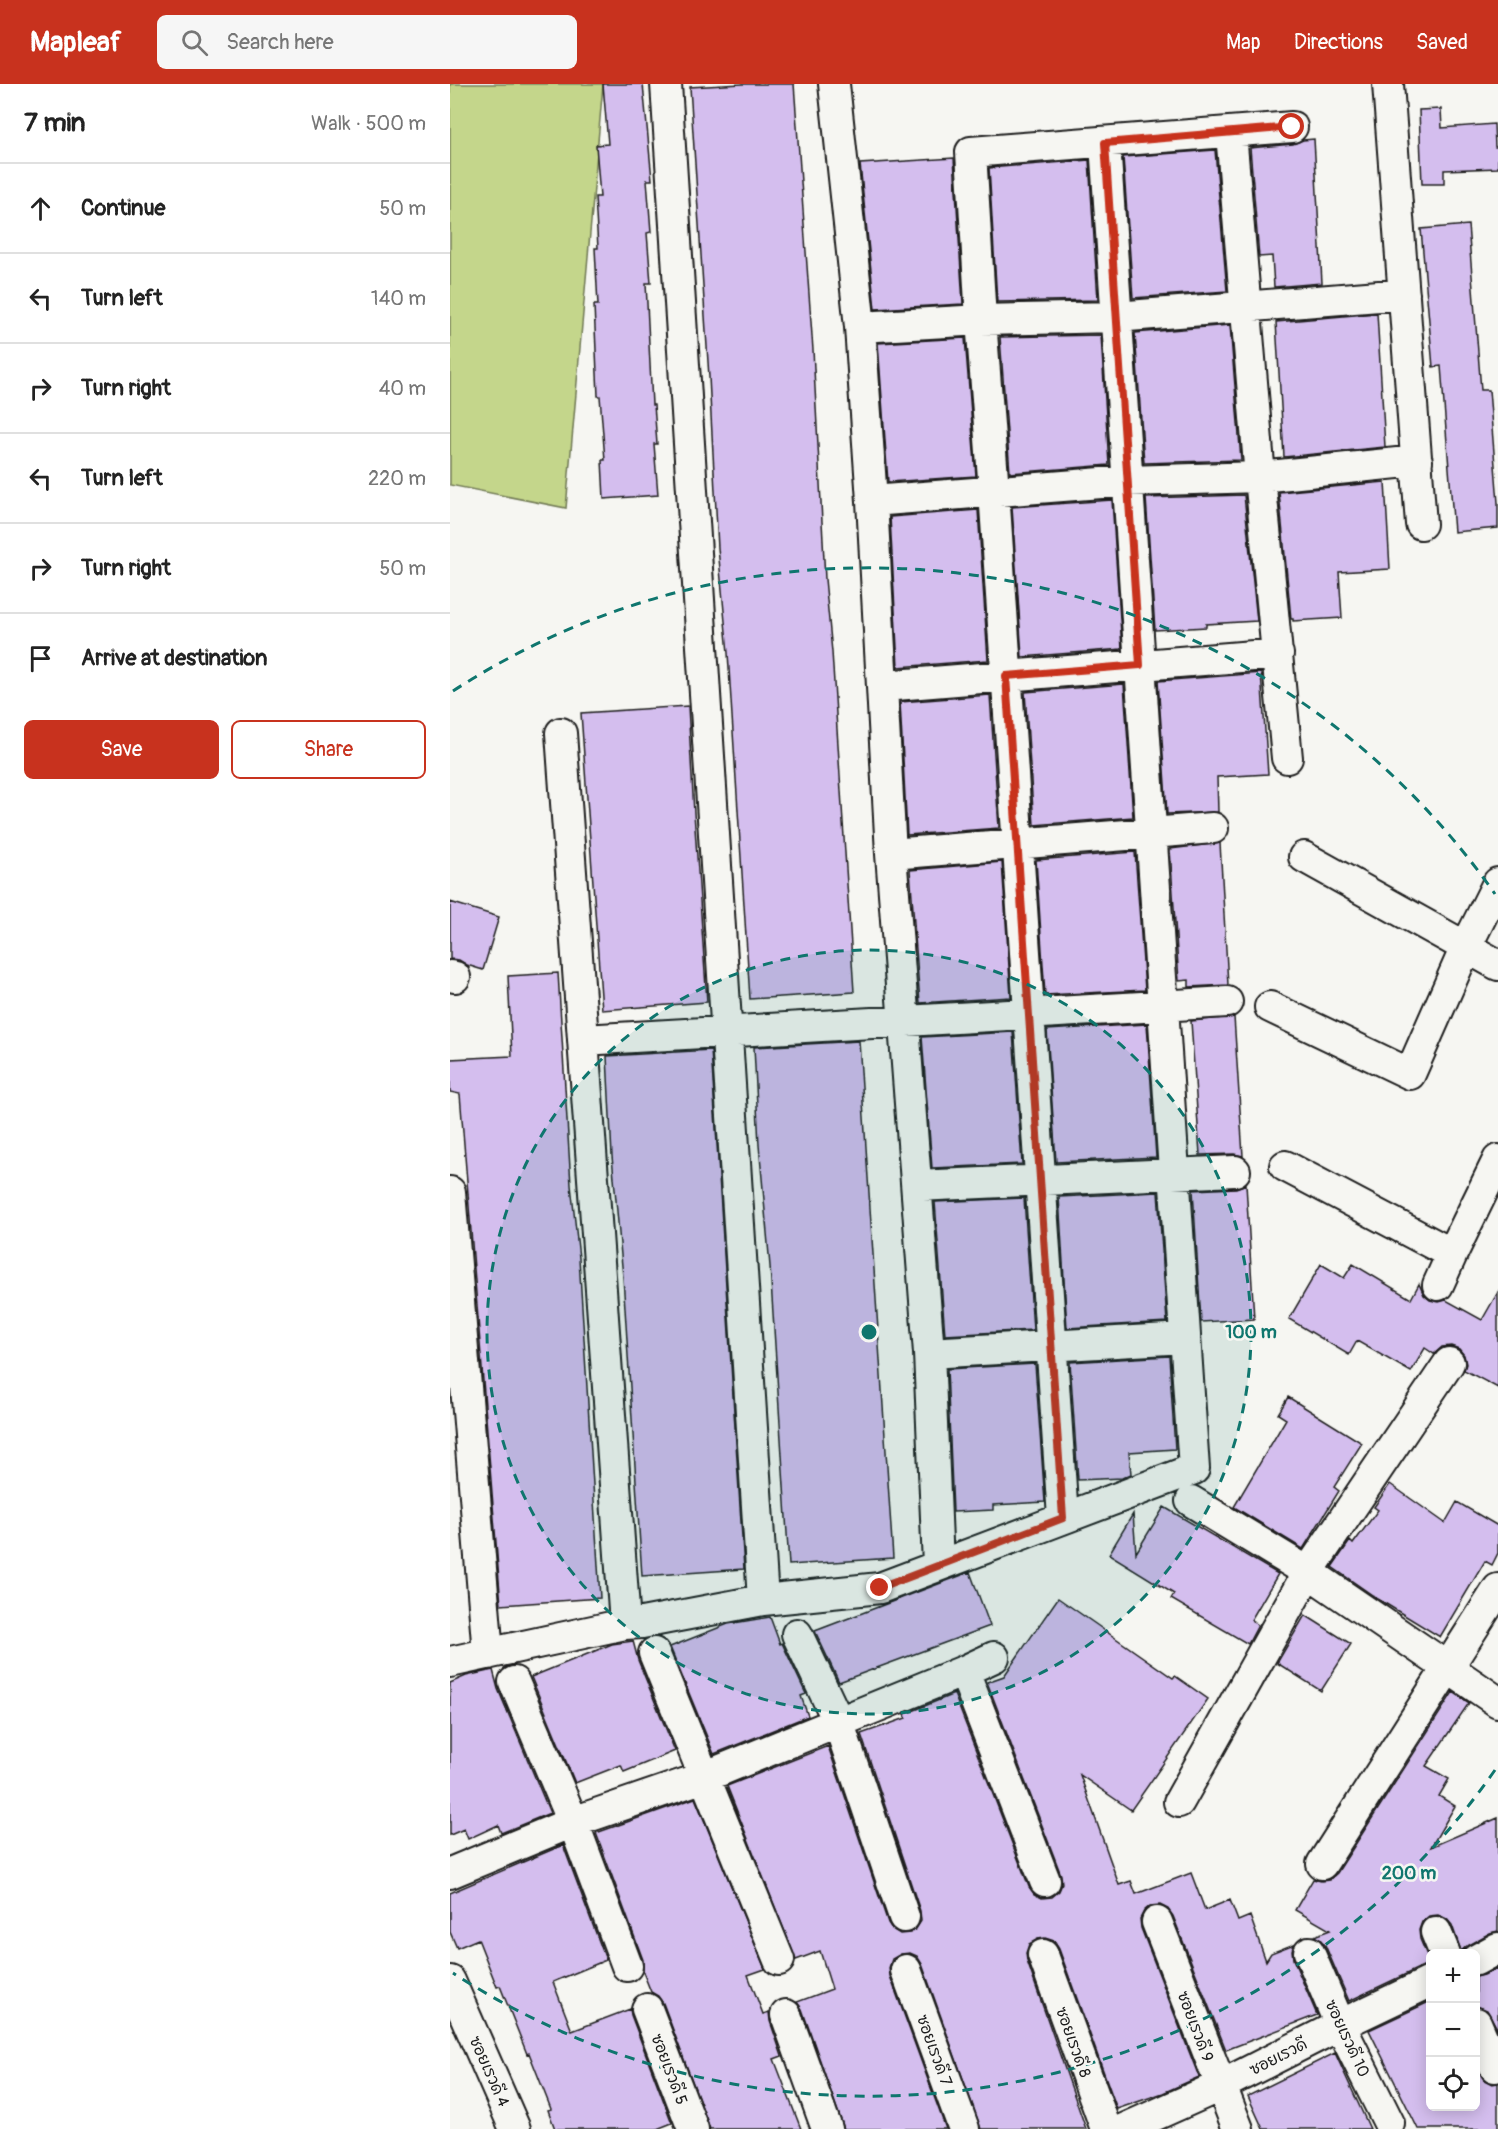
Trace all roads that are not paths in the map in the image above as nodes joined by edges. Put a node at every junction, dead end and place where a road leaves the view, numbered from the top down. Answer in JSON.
{"nodes":[{"id":1,"x":666,"y":84,"type":"edge"},
{"id":2,"x":834,"y":84,"type":"edge"},
{"id":3,"x":1388,"y":84,"type":"edge"},
{"id":4,"x":1292,"y":127,"type":"dead end"},
{"id":5,"x":1231,"y":133,"type":"junction"},
{"id":6,"x":1105,"y":143,"type":"junction"},
{"id":7,"x":1404,"y":294,"type":"junction"},
{"id":8,"x":1246,"y":307,"type":"junction"},
{"id":9,"x":1116,"y":317,"type":"junction"},
{"id":10,"x":981,"y":320,"type":"junction"},
{"id":11,"x":860,"y":327,"type":"junction"},
{"id":12,"x":1416,"y":461,"type":"junction"},
{"id":13,"x":1260,"y":477,"type":"junction"},
{"id":14,"x":1127,"y":481,"type":"junction"},
{"id":15,"x":994,"y":491,"type":"junction"},
{"id":16,"x":872,"y":501,"type":"junction"},
{"id":17,"x":1421,"y":524,"type":"dead end"},
{"id":18,"x":1278,"y":654,"type":"junction"},
{"id":19,"x":1140,"y":665,"type":"junction"},
{"id":20,"x":1006,"y":676,"type":"junction"},
{"id":21,"x":883,"y":686,"type":"junction"},
{"id":22,"x":561,"y":733,"type":"dead end"},
{"id":23,"x":1287,"y":758,"type":"dead end"},
{"id":24,"x":1213,"y":828,"type":"dead end"},
{"id":25,"x":1151,"y":833,"type":"junction"},
{"id":26,"x":1018,"y":844,"type":"junction"},
{"id":27,"x":891,"y":854,"type":"junction"},
{"id":28,"x":1304,"y":857,"type":"dead end"},
{"id":29,"x":1498,"y":883,"type":"edge"},
{"id":30,"x":1466,"y":947,"type":"junction"},
{"id":31,"x":1498,"y":964,"type":"edge"},
{"id":32,"x":1227,"y":1002,"type":"dead end"},
{"id":33,"x":1163,"y":1006,"type":"junction"},
{"id":34,"x":1270,"y":1007,"type":"dead end"},
{"id":35,"x":1029,"y":1014,"type":"junction"},
{"id":36,"x":904,"y":1021,"type":"junction"},
{"id":37,"x":726,"y":1032,"type":"junction"},
{"id":38,"x":583,"y":1041,"type":"junction"},
{"id":39,"x":1498,"y":1160,"type":"edge"},
{"id":40,"x":1285,"y":1166,"type":"dead end"},
{"id":41,"x":1235,"y":1171,"type":"dead end"},
{"id":42,"x":1174,"y":1174,"type":"junction"},
{"id":43,"x":1040,"y":1181,"type":"junction"},
{"id":44,"x":917,"y":1186,"type":"junction"},
{"id":45,"x":450,"y":1192,"type":"edge"},
{"id":46,"x":1452,"y":1254,"type":"junction"},
{"id":47,"x":1438,"y":1285,"type":"dead end"},
{"id":48,"x":1185,"y":1338,"type":"junction"},
{"id":49,"x":1052,"y":1345,"type":"junction"},
{"id":50,"x":929,"y":1353,"type":"junction"},
{"id":51,"x":1449,"y":1363,"type":"dead end"},
{"id":52,"x":1191,"y":1501,"type":"dead end"},
{"id":53,"x":1063,"y":1518,"type":"junction"},
{"id":54,"x":938,"y":1565,"type":"junction"},
{"id":55,"x":1308,"y":1572,"type":"junction"},
{"id":56,"x":1498,"y":1589,"type":"edge"},
{"id":57,"x":763,"y":1600,"type":"junction"},
{"id":58,"x":625,"y":1624,"type":"junction"},
{"id":59,"x":797,"y":1634,"type":"dead end"},
{"id":60,"x":654,"y":1653,"type":"dead end"},
{"id":61,"x":488,"y":1654,"type":"junction"},
{"id":62,"x":994,"y":1657,"type":"dead end"},
{"id":63,"x":450,"y":1662,"type":"edge"},
{"id":64,"x":1447,"y":1667,"type":"junction"},
{"id":65,"x":964,"y":1671,"type":"junction"},
{"id":66,"x":514,"y":1682,"type":"dead end"},
{"id":67,"x":1498,"y":1702,"type":"edge"},
{"id":68,"x":838,"y":1722,"type":"junction"},
{"id":69,"x":704,"y":1777,"type":"junction"},
{"id":70,"x":1179,"y":1802,"type":"dead end"},
{"id":71,"x":573,"y":1822,"type":"junction"},
{"id":72,"x":1322,"y":1864,"type":"dead end"},
{"id":73,"x":450,"y":1873,"type":"edge"},
{"id":74,"x":1045,"y":1881,"type":"dead end"},
{"id":75,"x":904,"y":1917,"type":"dead end"},
{"id":76,"x":1157,"y":1922,"type":"dead end"},
{"id":77,"x":1498,"y":1948,"type":"edge"},
{"id":78,"x":1309,"y":1952,"type":"dead end"},
{"id":79,"x":1042,"y":1955,"type":"dead end"},
{"id":80,"x":1480,"y":1958,"type":"edge"},
{"id":81,"x":779,"y":1959,"type":"dead end"},
{"id":82,"x":627,"y":1966,"type":"dead end"},
{"id":83,"x":906,"y":1970,"type":"dead end"},
{"id":84,"x":450,"y":1981,"type":"edge"},
{"id":85,"x":1426,"y":1984,"type":"edge"},
{"id":86,"x":647,"y":2009,"type":"dead end"},
{"id":87,"x":786,"y":2015,"type":"dead end"},
{"id":88,"x":1340,"y":2025,"type":"junction"},
{"id":89,"x":1480,"y":2032,"type":"edge"},
{"id":90,"x":1495,"y":2067,"type":"dead end"},
{"id":91,"x":1220,"y":2086,"type":"junction"},
{"id":92,"x":1389,"y":2123,"type":"dead end"},
{"id":93,"x":515,"y":2129,"type":"edge"},
{"id":94,"x":693,"y":2129,"type":"edge"},
{"id":95,"x":827,"y":2129,"type":"edge"},
{"id":96,"x":964,"y":2129,"type":"edge"},
{"id":97,"x":1106,"y":2129,"type":"edge"},
{"id":98,"x":1125,"y":2129,"type":"edge"},
{"id":99,"x":1238,"y":2129,"type":"edge"}],
"edges":[{"from":1,"to":37,"type":"street"},
{"from":2,"to":11,"type":"street"},
{"from":3,"to":7,"type":"street"},
{"from":4,"to":5,"type":"street"},
{"from":5,"to":6,"type":"street"},
{"from":5,"to":8,"type":"street"},
{"from":6,"to":9,"type":"street"},
{"from":6,"to":10,"type":"street"},
{"from":7,"to":8,"type":"street"},
{"from":7,"to":12,"type":"street"},
{"from":8,"to":9,"type":"street"},
{"from":8,"to":13,"type":"street"},
{"from":9,"to":10,"type":"street"},
{"from":9,"to":14,"type":"street"},
{"from":10,"to":11,"type":"street"},
{"from":10,"to":15,"type":"street"},
{"from":11,"to":16,"type":"street"},
{"from":12,"to":13,"type":"street"},
{"from":12,"to":17,"type":"street"},
{"from":13,"to":14,"type":"street"},
{"from":13,"to":18,"type":"street"},
{"from":14,"to":15,"type":"street"},
{"from":14,"to":19,"type":"street"},
{"from":15,"to":16,"type":"street"},
{"from":15,"to":20,"type":"street"},
{"from":16,"to":21,"type":"street"},
{"from":18,"to":19,"type":"street"},
{"from":18,"to":23,"type":"street"},
{"from":19,"to":20,"type":"street"},
{"from":19,"to":25,"type":"street"},
{"from":20,"to":21,"type":"street"},
{"from":20,"to":26,"type":"street"},
{"from":21,"to":27,"type":"street"},
{"from":22,"to":38,"type":"street"},
{"from":24,"to":25,"type":"street"},
{"from":25,"to":26,"type":"street"},
{"from":25,"to":33,"type":"street"},
{"from":26,"to":27,"type":"street"},
{"from":26,"to":35,"type":"street"},
{"from":27,"to":36,"type":"street"},
{"from":28,"to":30,"type":"street"},
{"from":29,"to":30,"type":"street"},
{"from":30,"to":31,"type":"street"},
{"from":30,"to":34,"type":"street"},
{"from":32,"to":33,"type":"street"},
{"from":33,"to":35,"type":"street"},
{"from":33,"to":42,"type":"street"},
{"from":35,"to":36,"type":"street"},
{"from":35,"to":43,"type":"street"},
{"from":36,"to":37,"type":"street"},
{"from":36,"to":44,"type":"street"},
{"from":37,"to":38,"type":"street"},
{"from":37,"to":57,"type":"street"},
{"from":38,"to":58,"type":"street"},
{"from":39,"to":46,"type":"street"},
{"from":40,"to":46,"type":"street"},
{"from":41,"to":42,"type":"street"},
{"from":42,"to":43,"type":"street"},
{"from":42,"to":48,"type":"street"},
{"from":43,"to":44,"type":"street"},
{"from":43,"to":49,"type":"street"},
{"from":44,"to":50,"type":"street"},
{"from":45,"to":61,"type":"street"},
{"from":46,"to":47,"type":"street"},
{"from":48,"to":49,"type":"street"},
{"from":48,"to":53,"type":"street"},
{"from":49,"to":50,"type":"street"},
{"from":49,"to":53,"type":"street"},
{"from":50,"to":54,"type":"street"},
{"from":51,"to":55,"type":"street"},
{"from":52,"to":55,"type":"street"},
{"from":53,"to":54,"type":"street"},
{"from":54,"to":57,"type":"street"},
{"from":55,"to":64,"type":"street"},
{"from":55,"to":70,"type":"street"},
{"from":56,"to":64,"type":"street"},
{"from":57,"to":58,"type":"street"},
{"from":58,"to":61,"type":"street"},
{"from":59,"to":68,"type":"street"},
{"from":60,"to":69,"type":"street"},
{"from":61,"to":63,"type":"street"},
{"from":62,"to":65,"type":"street"},
{"from":64,"to":67,"type":"street"},
{"from":64,"to":72,"type":"street"},
{"from":65,"to":68,"type":"street"},
{"from":65,"to":74,"type":"street"},
{"from":66,"to":71,"type":"street"},
{"from":68,"to":69,"type":"street"},
{"from":68,"to":75,"type":"street"},
{"from":69,"to":71,"type":"street"},
{"from":69,"to":81,"type":"street"},
{"from":71,"to":73,"type":"street"},
{"from":71,"to":82,"type":"street"},
{"from":76,"to":91,"type":"street","name":"ซอยเรวดี 9"},
{"from":77,"to":80,"type":"street"},
{"from":78,"to":88,"type":"street","name":"ซอยเรวดี 10"},
{"from":79,"to":97,"type":"street","name":"ซอยเรวดี 8"},
{"from":83,"to":96,"type":"street","name":"ซอยเรวดี 7"},
{"from":84,"to":93,"type":"street","name":"ซอยเรวดี 4"},
{"from":85,"to":88,"type":"street","name":"ซอยเรวดี"},
{"from":86,"to":94,"type":"street","name":"ซอยเรวดี 5"},
{"from":87,"to":95,"type":"street"},
{"from":88,"to":91,"type":"street","name":"ซอยเรวดี"},
{"from":88,"to":92,"type":"street","name":"ซอยเรวดี 10"},
{"from":89,"to":90,"type":"street"},
{"from":91,"to":98,"type":"street","name":"ซอยเรวดี"},
{"from":91,"to":99,"type":"street","name":"ซอยเรวดี 9"}]}
